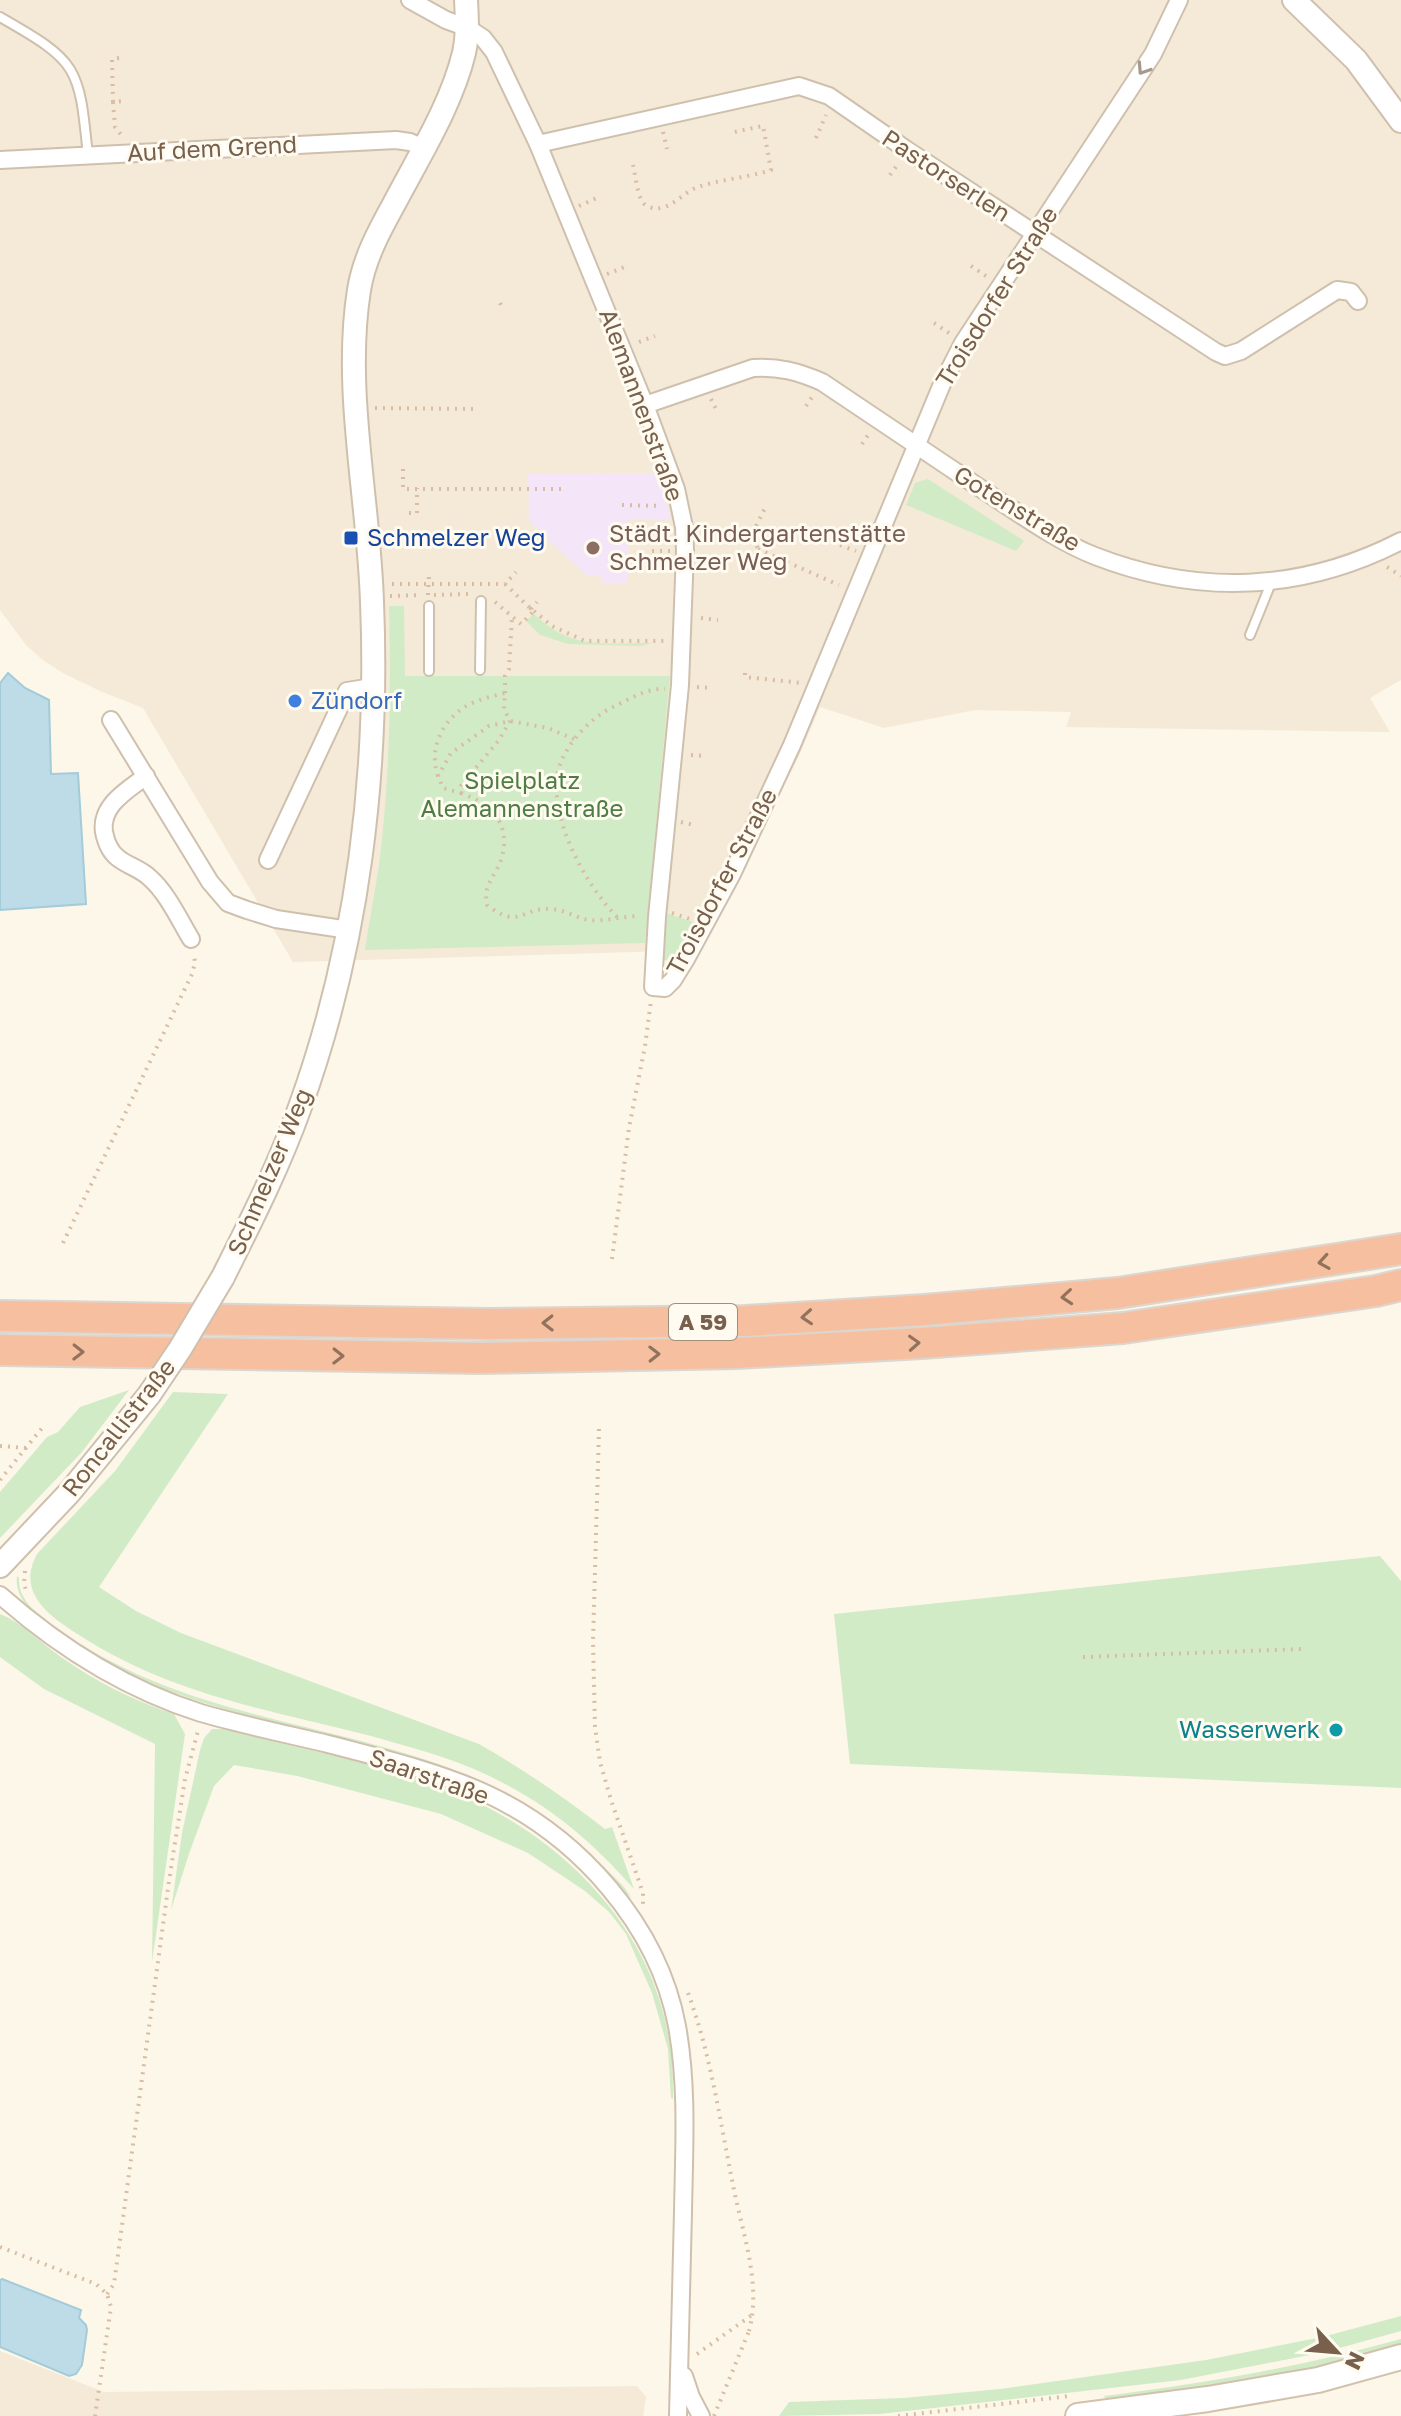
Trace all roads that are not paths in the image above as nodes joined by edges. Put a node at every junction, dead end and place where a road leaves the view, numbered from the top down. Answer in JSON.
{"nodes":[{"id":1,"x":410,"y":0,"type":"edge"},
{"id":2,"x":466,"y":0,"type":"edge"},
{"id":3,"x":1179,"y":0,"type":"edge"},
{"id":4,"x":1294,"y":0,"type":"edge"},
{"id":5,"x":0,"y":17,"type":"edge"},
{"id":6,"x":468,"y":28,"type":"junction"},
{"id":7,"x":1401,"y":121,"type":"edge"},
{"id":8,"x":538,"y":144,"type":"junction"},
{"id":9,"x":424,"y":148,"type":"junction"},
{"id":10,"x":88,"y":156,"type":"junction"},
{"id":11,"x":0,"y":160,"type":"edge"},
{"id":12,"x":1034,"y":234,"type":"junction"},
{"id":13,"x":1358,"y":301,"type":"dead end"},
{"id":14,"x":645,"y":405,"type":"junction"},
{"id":15,"x":915,"y":445,"type":"junction"},
{"id":16,"x":1401,"y":541,"type":"edge"},
{"id":17,"x":1271,"y":583,"type":"junction"},
{"id":18,"x":484,"y":597,"type":"road end"},
{"id":19,"x":429,"y":606,"type":"dead end"},
{"id":20,"x":1250,"y":635,"type":"dead end"},
{"id":21,"x":480,"y":670,"type":"dead end"},
{"id":22,"x":429,"y":671,"type":"dead end"},
{"id":23,"x":372,"y":687,"type":"junction"},
{"id":24,"x":111,"y":720,"type":"dead end"},
{"id":25,"x":146,"y":776,"type":"junction"},
{"id":26,"x":268,"y":860,"type":"dead end"},
{"id":27,"x":349,"y":930,"type":"junction"},
{"id":28,"x":191,"y":939,"type":"road end"},
{"id":29,"x":653,"y":987,"type":"joint"},
{"id":30,"x":1401,"y":1249,"type":"edge"},
{"id":31,"x":223,"y":1277,"type":"joint"},
{"id":32,"x":1401,"y":1285,"type":"edge"},
{"id":33,"x":0,"y":1316,"type":"edge"},
{"id":34,"x":0,"y":1350,"type":"edge"},
{"id":35,"x":0,"y":1566,"type":"edge"},
{"id":36,"x":0,"y":1595,"type":"edge"},
{"id":37,"x":1401,"y":2357,"type":"edge"},
{"id":38,"x":680,"y":2364,"type":"junction"},
{"id":39,"x":678,"y":2416,"type":"edge"},
{"id":40,"x":701,"y":2416,"type":"edge"},
{"id":41,"x":1078,"y":2416,"type":"edge"}],
"edges":[{"from":1,"to":6,"type":"street"},
{"from":2,"to":6,"type":"street"},
{"from":3,"to":12,"type":"street","name":"Troisdorfer Straße","one_way":true},
{"from":4,"to":7,"type":"street"},
{"from":5,"to":10,"type":"lane"},
{"from":6,"to":8,"type":"street","name":"Alemannenstraße"},
{"from":6,"to":9,"type":"street","name":"Schmelzer Weg"},
{"from":8,"to":12,"type":"street","name":"Pastorserlen"},
{"from":8,"to":14,"type":"street","name":"Alemannenstraße"},
{"from":9,"to":10,"type":"street","name":"Auf dem Grend"},
{"from":9,"to":23,"type":"street","name":"Schmelzer Weg"},
{"from":10,"to":11,"type":"street","name":"Auf dem Grend"},
{"from":12,"to":13,"type":"street","name":"Pastorserlen"},
{"from":12,"to":15,"type":"street","name":"Troisdorfer Straße"},
{"from":14,"to":15,"type":"street","name":"Gotenstraße"},
{"from":14,"to":29,"type":"street","name":"Alemannenstraße"},
{"from":15,"to":17,"type":"street","name":"Gotenstraße"},
{"from":15,"to":29,"type":"street","name":"Troisdorfer Straße"},
{"from":16,"to":17,"type":"street","name":"Gotenstraße"},
{"from":17,"to":20,"type":"lane"},
{"from":18,"to":21,"type":"lane"},
{"from":19,"to":22,"type":"lane"},
{"from":23,"to":26,"type":"street"},
{"from":23,"to":27,"type":"street","name":"Schmelzer Weg"},
{"from":24,"to":25,"type":"street"},
{"from":25,"to":27,"type":"street"},
{"from":25,"to":28,"type":"street"},
{"from":27,"to":31,"type":"street","name":"Schmelzer Weg"},
{"from":30,"to":33,"type":"highway","number":"A 59","one_way":true},
{"from":31,"to":35,"type":"street","name":"Roncallistraße","bridge":true},
{"from":34,"to":32,"type":"highway","number":"A 59","one_way":true},
{"from":36,"to":38,"type":"street","name":"Saarstraße"},
{"from":37,"to":41,"type":"main road"},
{"from":38,"to":39,"type":"street","name":"Saarstraße"},
{"from":38,"to":40,"type":"street"}]}
